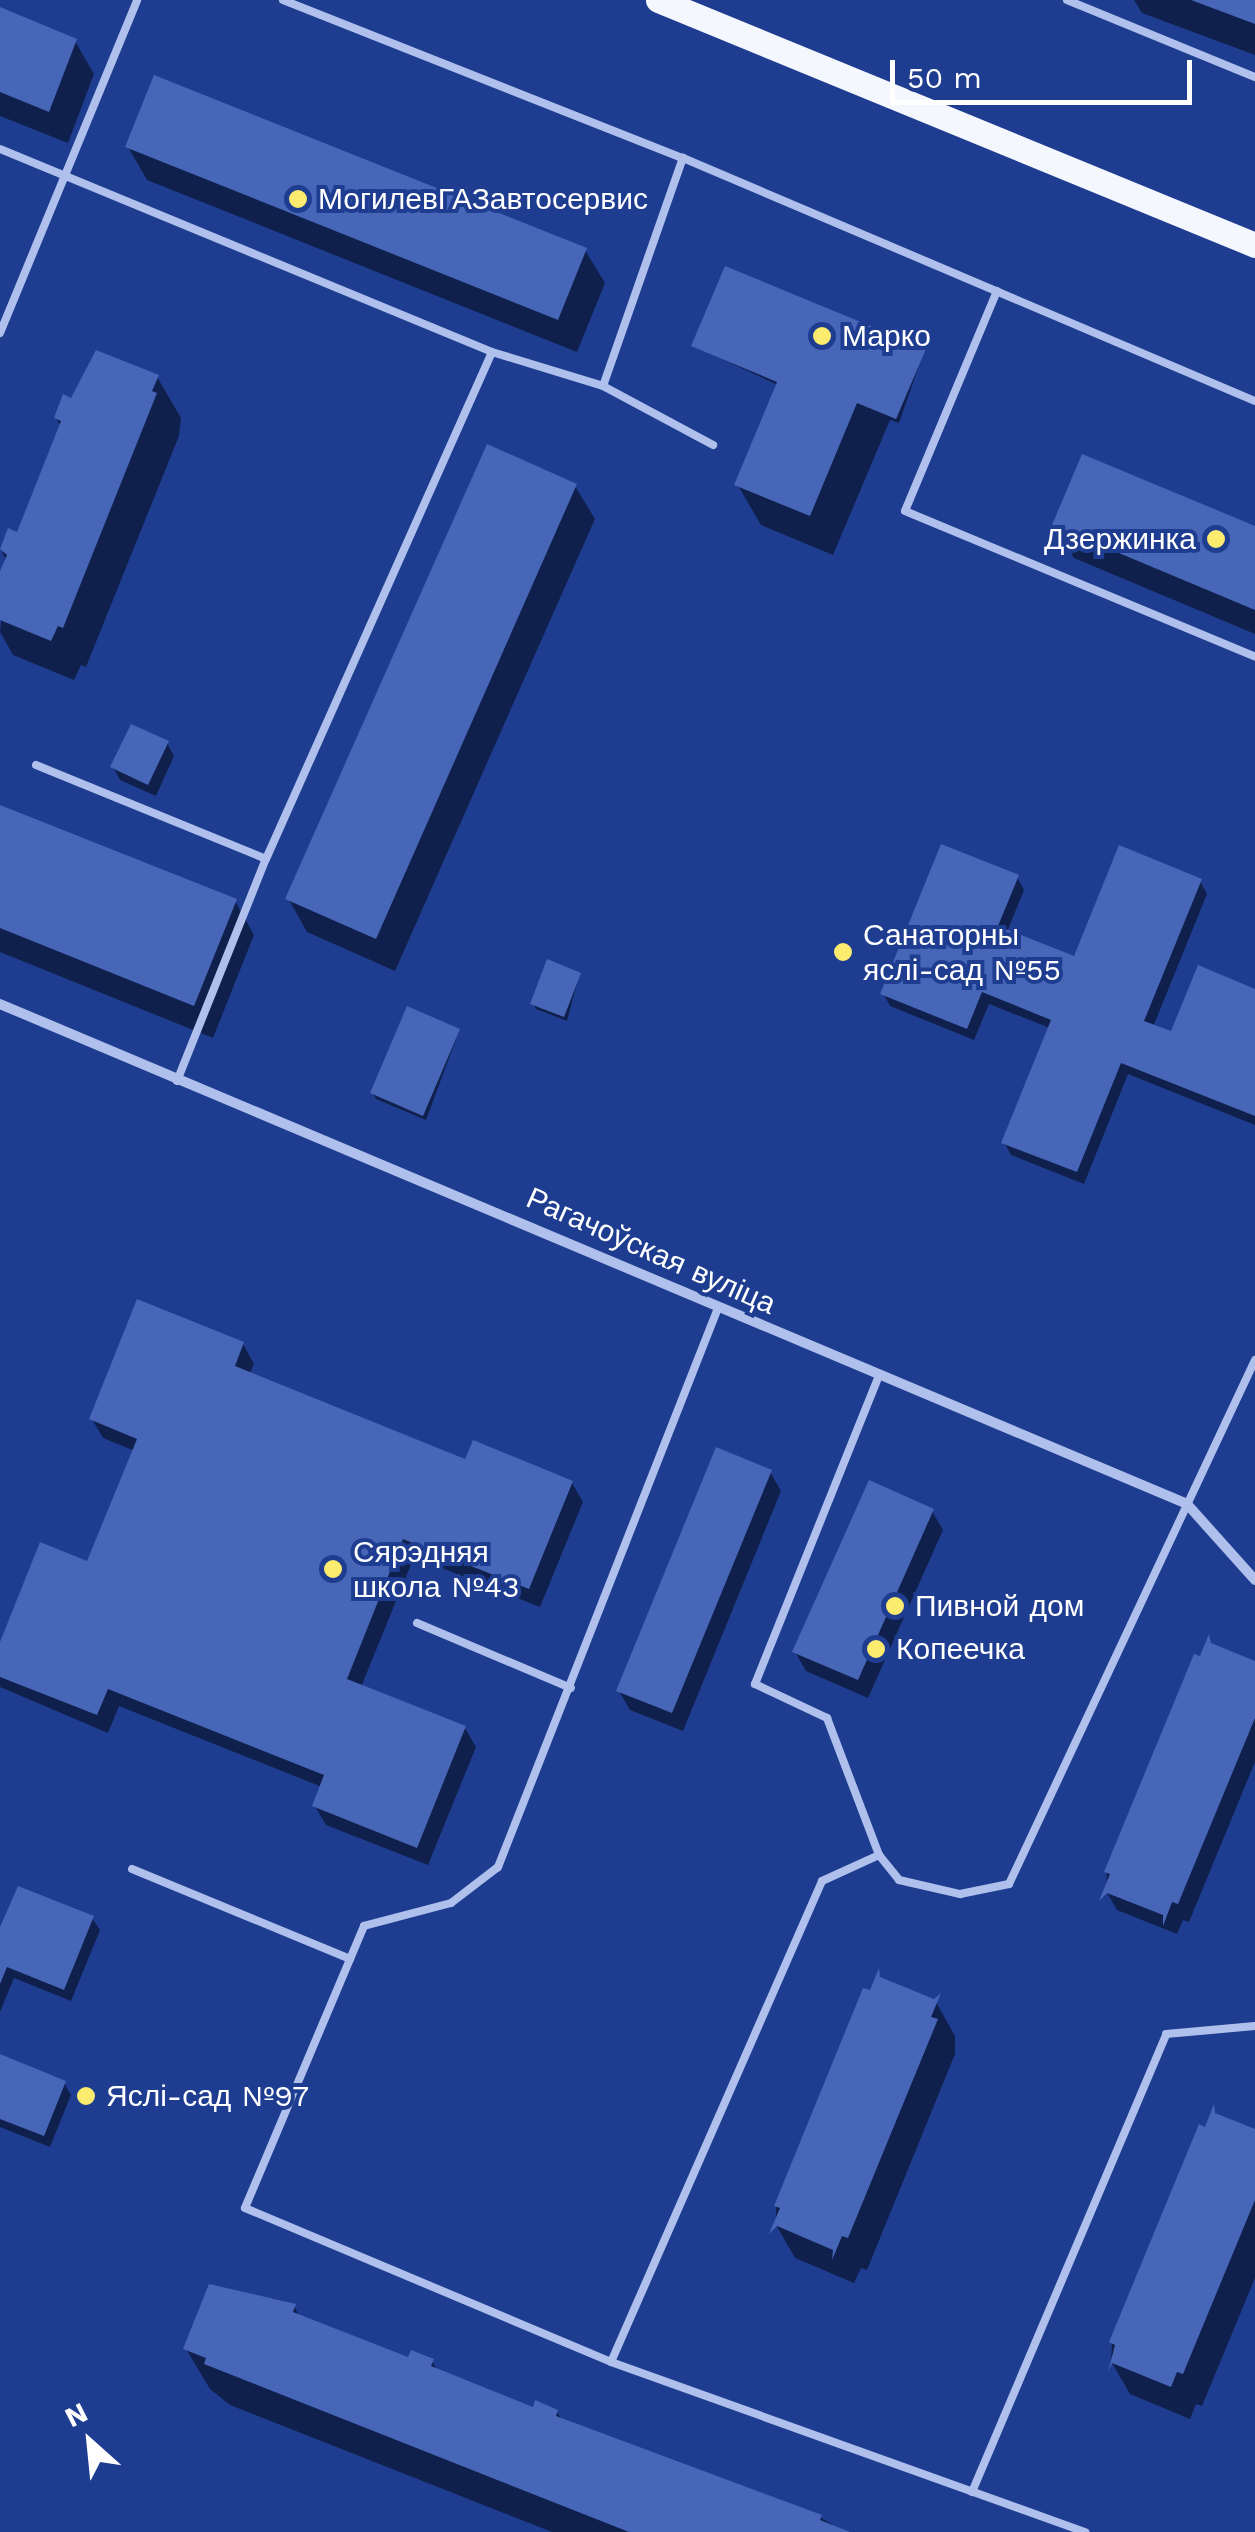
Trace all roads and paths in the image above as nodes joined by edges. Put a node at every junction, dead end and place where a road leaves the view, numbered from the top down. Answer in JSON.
{"nodes":[{"id":1,"x":137,"y":0,"type":"edge"},
{"id":2,"x":283,"y":0,"type":"edge"},
{"id":3,"x":658,"y":0,"type":"edge"},
{"id":4,"x":1068,"y":0,"type":"edge"},
{"id":5,"x":1255,"y":77,"type":"edge"},
{"id":6,"x":0,"y":149,"type":"edge"},
{"id":7,"x":683,"y":158,"type":"junction"},
{"id":8,"x":62,"y":176,"type":"junction"},
{"id":9,"x":1255,"y":245,"type":"edge"},
{"id":10,"x":997,"y":292,"type":"junction"},
{"id":11,"x":0,"y":333,"type":"edge"},
{"id":12,"x":492,"y":352,"type":"junction"},
{"id":13,"x":602,"y":386,"type":"junction"},
{"id":14,"x":1255,"y":402,"type":"edge"},
{"id":15,"x":713,"y":445,"type":"dead end"},
{"id":16,"x":1255,"y":657,"type":"edge"},
{"id":17,"x":36,"y":766,"type":"dead end"},
{"id":18,"x":266,"y":859,"type":"junction"},
{"id":19,"x":0,"y":1004,"type":"edge"},
{"id":20,"x":177,"y":1081,"type":"junction"},
{"id":21,"x":718,"y":1308,"type":"junction"},
{"id":22,"x":1255,"y":1360,"type":"edge"},
{"id":23,"x":878,"y":1378,"type":"junction"},
{"id":24,"x":1186,"y":1504,"type":"junction"},
{"id":25,"x":1255,"y":1580,"type":"edge"},
{"id":26,"x":417,"y":1623,"type":"dead end"},
{"id":27,"x":571,"y":1688,"type":"junction"},
{"id":28,"x":879,"y":1855,"type":"junction"},
{"id":29,"x":132,"y":1868,"type":"dead end"},
{"id":30,"x":350,"y":1959,"type":"junction"},
{"id":31,"x":1255,"y":2026,"type":"edge"},
{"id":32,"x":611,"y":2362,"type":"junction"},
{"id":33,"x":972,"y":2492,"type":"junction"},
{"id":34,"x":1085,"y":2532,"type":"edge"}],
"edges":[{"from":1,"to":8,"type":"lane"},
{"from":2,"to":7,"type":"lane"},
{"from":3,"to":9,"type":"main road"},
{"from":4,"to":5,"type":"lane"},
{"from":6,"to":8,"type":"lane"},
{"from":7,"to":10,"type":"lane"},
{"from":7,"to":13,"type":"lane"},
{"from":8,"to":11,"type":"lane"},
{"from":8,"to":12,"type":"lane"},
{"from":10,"to":14,"type":"lane"},
{"from":10,"to":16,"type":"lane"},
{"from":12,"to":13,"type":"lane"},
{"from":12,"to":18,"type":"lane"},
{"from":13,"to":15,"type":"lane"},
{"from":17,"to":18,"type":"lane"},
{"from":18,"to":20,"type":"lane"},
{"from":19,"to":20,"type":"street","name":"Рагачоўская вуліца"},
{"from":20,"to":21,"type":"street","name":"Рагачоўская вуліца"},
{"from":21,"to":23,"type":"street","name":"Рагачоўская вуліца"},
{"from":21,"to":27,"type":"lane"},
{"from":22,"to":24,"type":"lane"},
{"from":23,"to":24,"type":"street","name":"Рагачоўская вуліца"},
{"from":23,"to":28,"type":"lane"},
{"from":24,"to":25,"type":"street","name":"Рагачоўская вуліца"},
{"from":24,"to":28,"type":"lane"},
{"from":26,"to":27,"type":"lane"},
{"from":27,"to":30,"type":"lane"},
{"from":28,"to":32,"type":"lane"},
{"from":29,"to":30,"type":"lane"},
{"from":30,"to":32,"type":"lane"},
{"from":31,"to":33,"type":"lane"},
{"from":32,"to":33,"type":"lane"},
{"from":33,"to":34,"type":"lane"}]}
